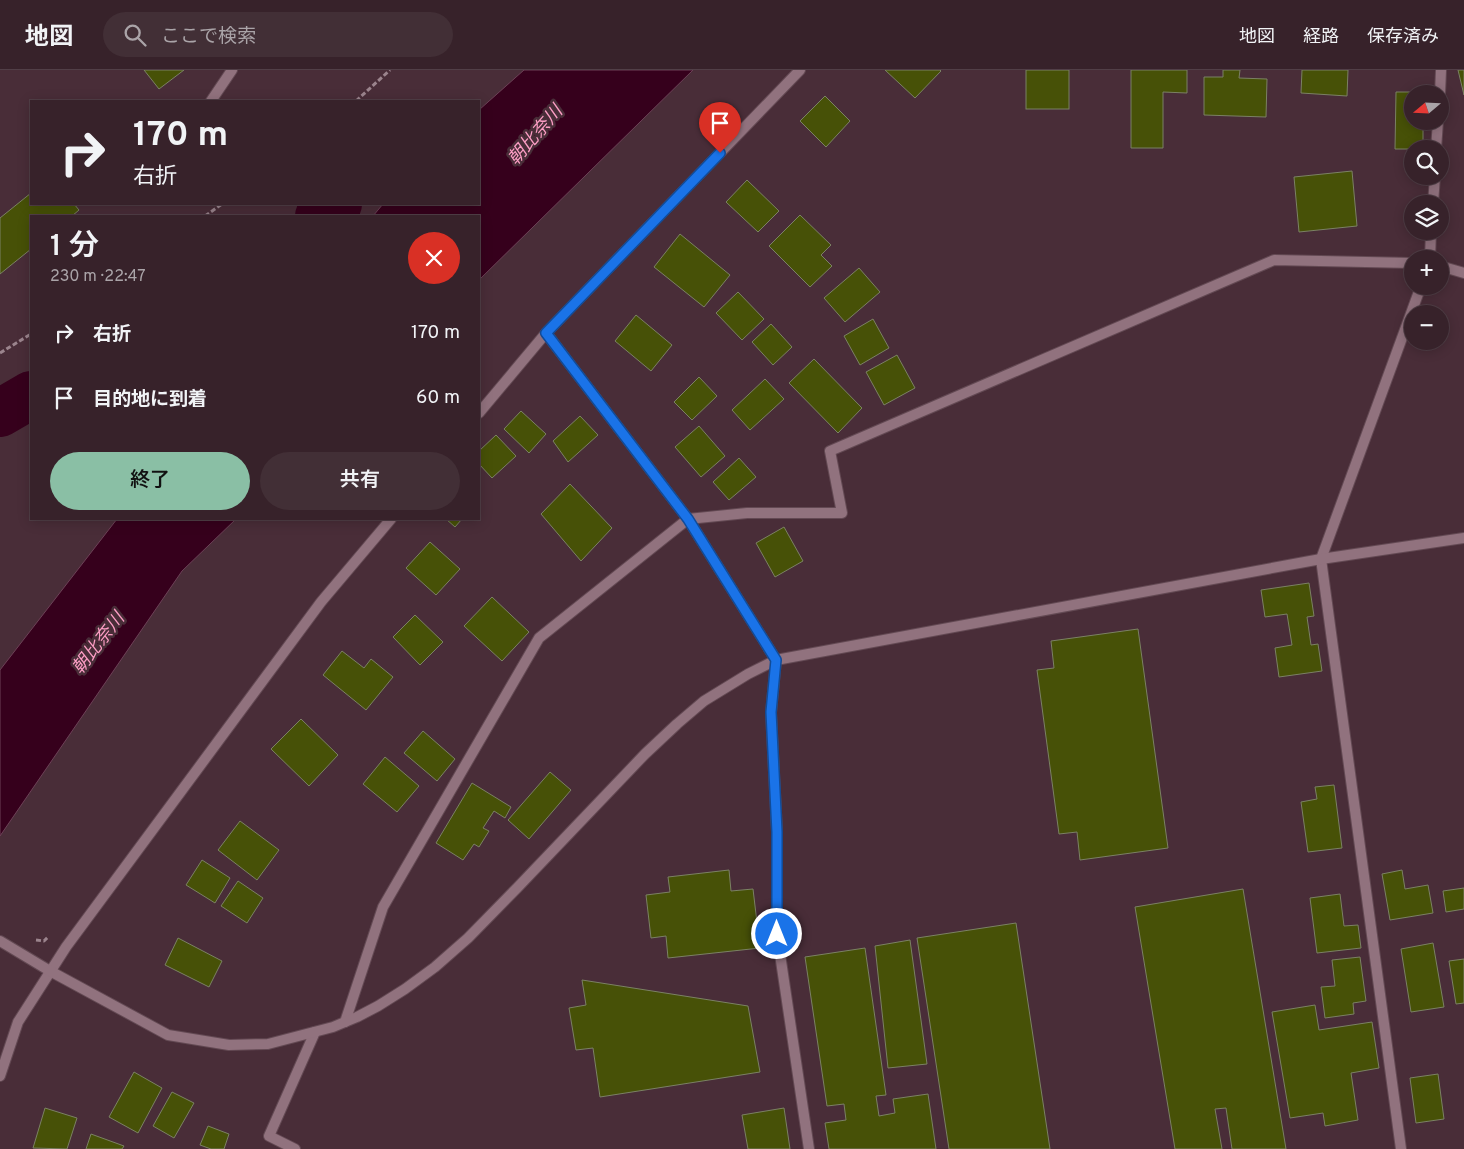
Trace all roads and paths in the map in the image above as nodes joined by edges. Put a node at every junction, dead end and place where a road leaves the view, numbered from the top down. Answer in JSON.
{"nodes":[{"id":1,"x":232,"y":70,"type":"edge"},
{"id":2,"x":390,"y":70,"type":"edge"},
{"id":3,"x":800,"y":70,"type":"edge"},
{"id":4,"x":1441,"y":70,"type":"edge"},
{"id":5,"x":1440,"y":85,"type":"edge"},
{"id":6,"x":212,"y":100,"type":"edge"},
{"id":7,"x":357,"y":100,"type":"edge"},
{"id":8,"x":221,"y":205,"type":"edge"},
{"id":9,"x":206,"y":215,"type":"edge"},
{"id":10,"x":1404,"y":263,"type":"edge"},
{"id":11,"x":1449,"y":269,"type":"edge"},
{"id":12,"x":1464,"y":273,"type":"edge"},
{"id":13,"x":1418,"y":295,"type":"edge"},
{"id":14,"x":546,"y":333,"type":"junction"},
{"id":15,"x":30,"y":335,"type":"edge"},
{"id":16,"x":0,"y":353,"type":"edge"},
{"id":17,"x":480,"y":412,"type":"edge"},
{"id":18,"x":688,"y":519,"type":"junction"},
{"id":19,"x":390,"y":520,"type":"edge"},
{"id":20,"x":1464,"y":538,"type":"edge"},
{"id":21,"x":1321,"y":559,"type":"junction"},
{"id":22,"x":776,"y":660,"type":"junction"},
{"id":23,"x":0,"y":941,"type":"edge"},
{"id":24,"x":50,"y":971,"type":"junction"},
{"id":25,"x":346,"y":1022,"type":"junction"},
{"id":26,"x":315,"y":1032,"type":"junction"},
{"id":27,"x":0,"y":1076,"type":"edge"},
{"id":28,"x":295,"y":1149,"type":"edge"},
{"id":29,"x":809,"y":1149,"type":"edge"},
{"id":30,"x":1401,"y":1149,"type":"edge"}],
"edges":[{"from":1,"to":6,"type":"street"},
{"from":2,"to":7,"type":"path"},
{"from":3,"to":14,"type":"street"},
{"from":4,"to":5,"type":"street"},
{"from":8,"to":9,"type":"path"},
{"from":10,"to":18,"type":"street"},
{"from":11,"to":12,"type":"street"},
{"from":13,"to":21,"type":"street"},
{"from":14,"to":17,"type":"street"},
{"from":14,"to":18,"type":"street"},
{"from":15,"to":16,"type":"path"},
{"from":18,"to":22,"type":"street"},
{"from":18,"to":25,"type":"street"},
{"from":19,"to":24,"type":"street"},
{"from":20,"to":21,"type":"street"},
{"from":21,"to":22,"type":"street"},
{"from":21,"to":30,"type":"street"},
{"from":22,"to":25,"type":"street"},
{"from":22,"to":29,"type":"street"},
{"from":23,"to":24,"type":"street"},
{"from":24,"to":26,"type":"street"},
{"from":24,"to":27,"type":"street"},
{"from":25,"to":26,"type":"street"},
{"from":26,"to":28,"type":"street"}]}
